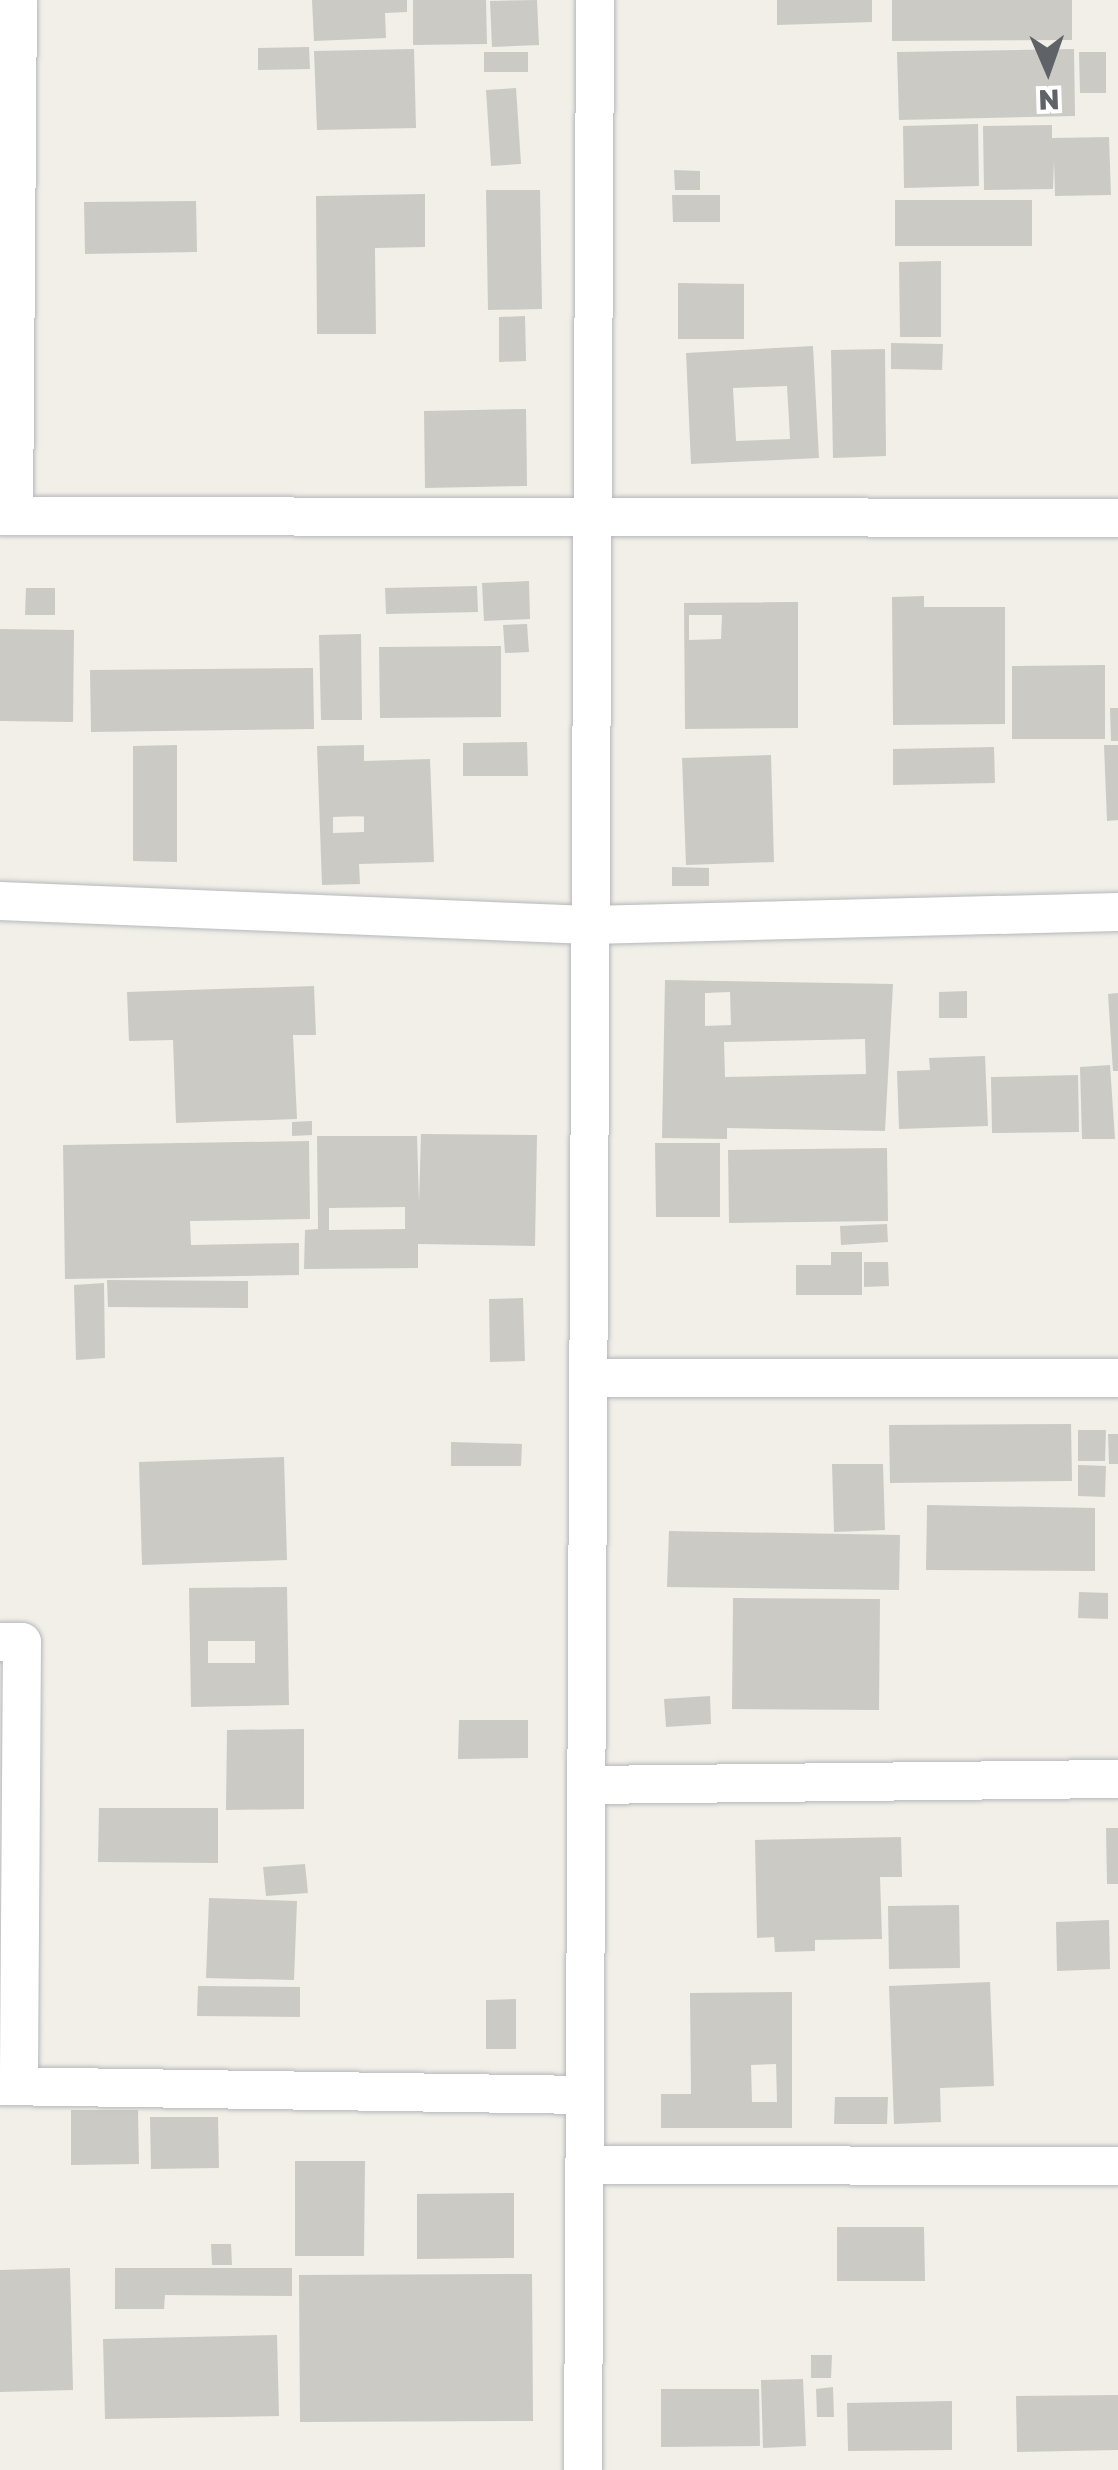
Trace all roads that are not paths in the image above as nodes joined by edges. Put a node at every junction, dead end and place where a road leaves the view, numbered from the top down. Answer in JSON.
{"nodes":[{"id":1,"x":18,"y":0,"type":"edge"},
{"id":2,"x":595,"y":0,"type":"edge"},
{"id":3,"x":9,"y":95,"type":"edge"},
{"id":4,"x":7,"y":516,"type":"edge"},
{"id":5,"x":592,"y":516,"type":"junction"},
{"id":6,"x":1118,"y":518,"type":"edge"},
{"id":7,"x":0,"y":901,"type":"edge"},
{"id":8,"x":1118,"y":912,"type":"edge"},
{"id":9,"x":590,"y":924,"type":"junction"},
{"id":10,"x":588,"y":1378,"type":"junction"},
{"id":11,"x":1118,"y":1378,"type":"edge"},
{"id":12,"x":0,"y":1642,"type":"edge"},
{"id":13,"x":1118,"y":1779,"type":"edge"},
{"id":14,"x":586,"y":1785,"type":"junction"},
{"id":15,"x":9,"y":2086,"type":"edge"},
{"id":16,"x":585,"y":2095,"type":"junction"},
{"id":17,"x":585,"y":2165,"type":"junction"},
{"id":18,"x":1118,"y":2166,"type":"edge"},
{"id":19,"x":583,"y":2470,"type":"edge"}],
"edges":[{"from":1,"to":3,"type":"street"},
{"from":2,"to":5,"type":"street"},
{"from":3,"to":4,"type":"street"},
{"from":4,"to":5,"type":"street"},
{"from":5,"to":6,"type":"street"},
{"from":5,"to":9,"type":"street"},
{"from":7,"to":9,"type":"street"},
{"from":8,"to":9,"type":"street"},
{"from":9,"to":10,"type":"street"},
{"from":10,"to":11,"type":"street"},
{"from":10,"to":14,"type":"street"},
{"from":12,"to":15,"type":"street"},
{"from":13,"to":14,"type":"street"},
{"from":14,"to":16,"type":"street"},
{"from":15,"to":16,"type":"street"},
{"from":16,"to":17,"type":"street"},
{"from":17,"to":18,"type":"street"},
{"from":17,"to":19,"type":"street"}]}
